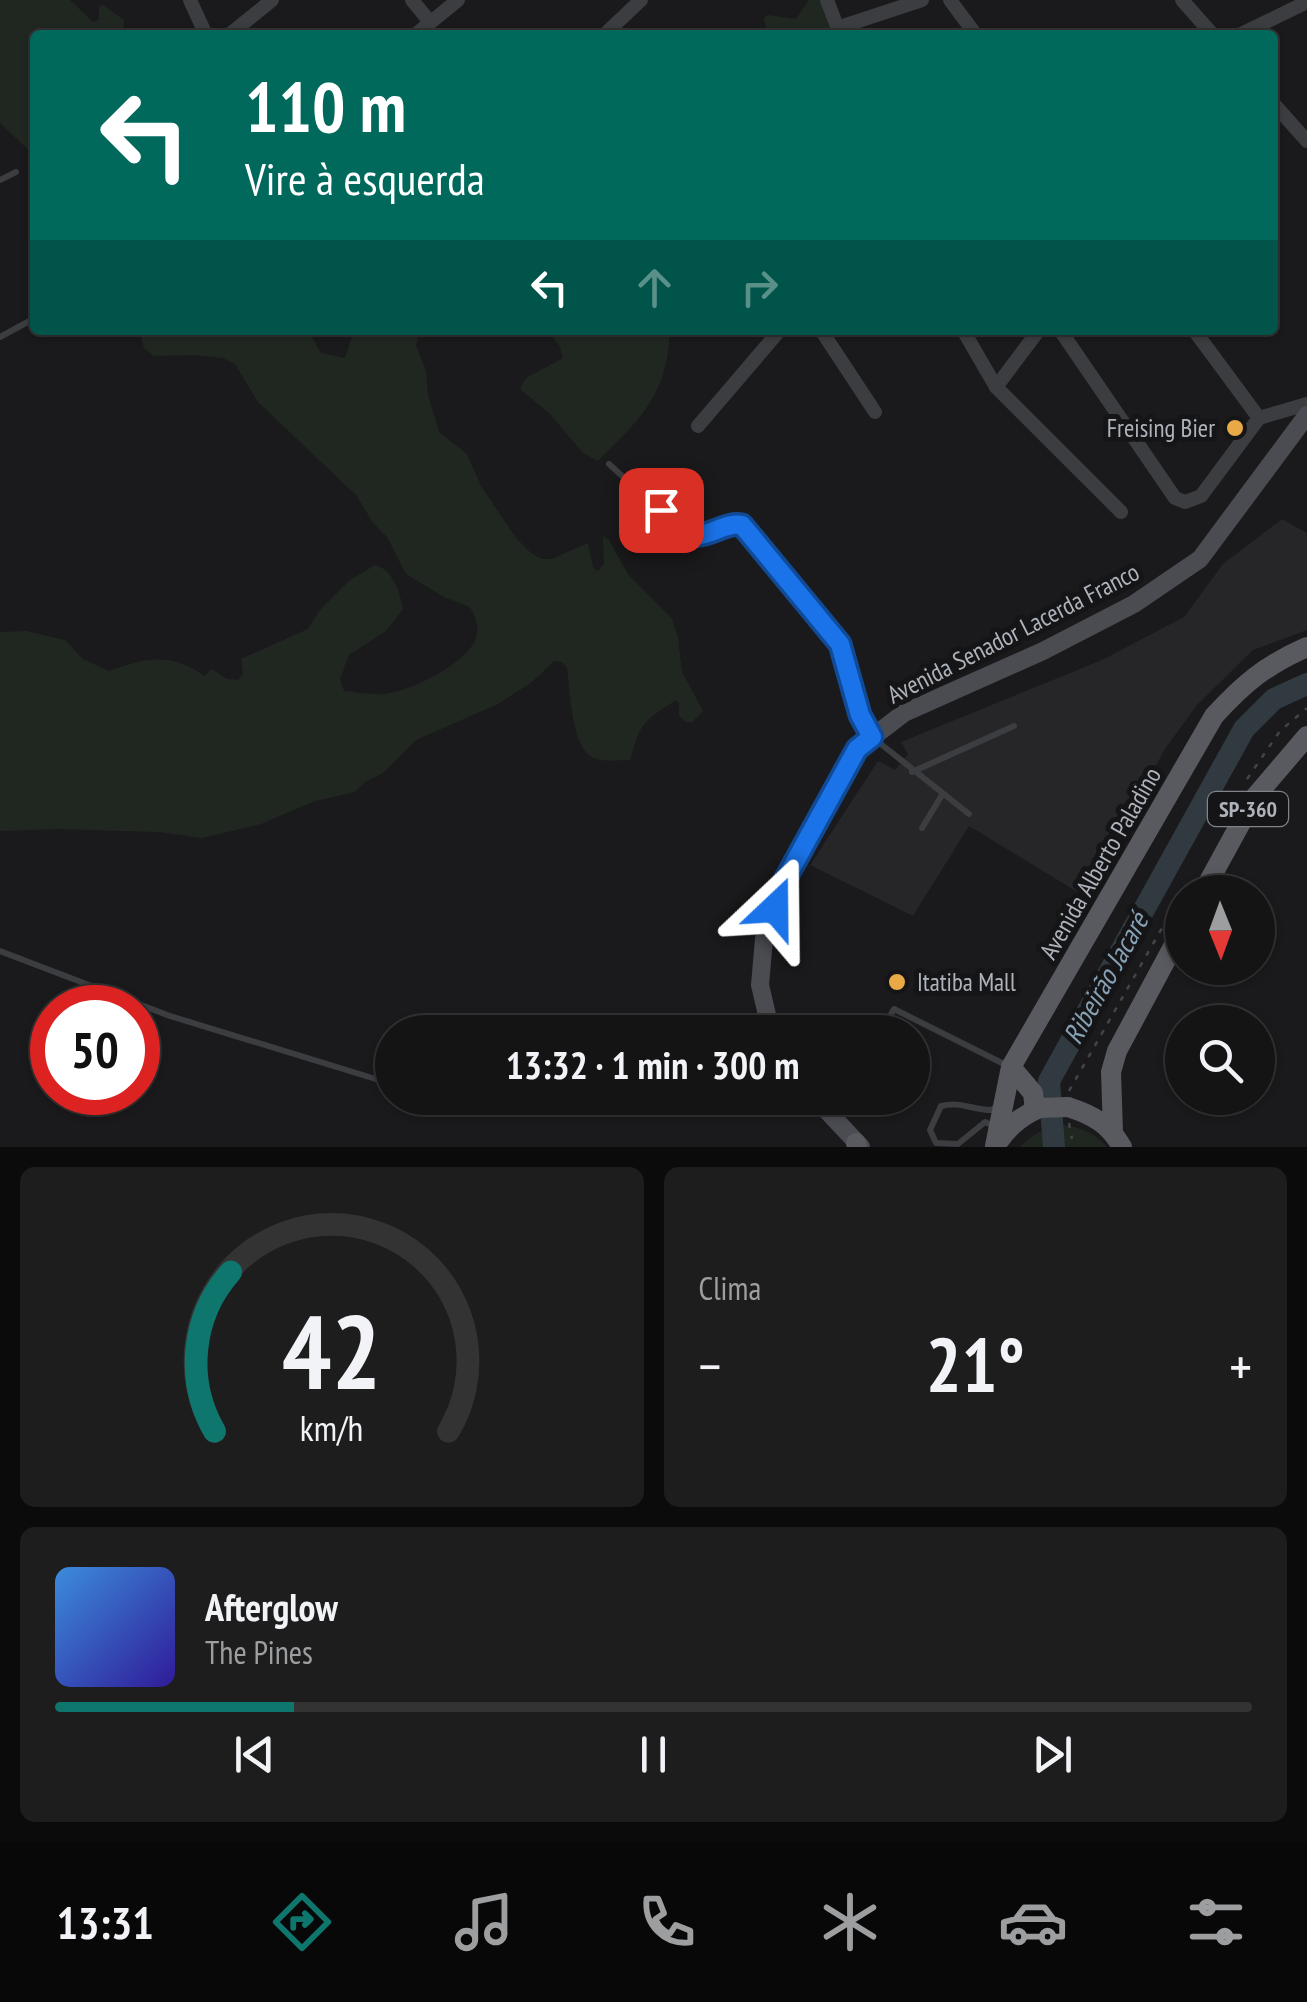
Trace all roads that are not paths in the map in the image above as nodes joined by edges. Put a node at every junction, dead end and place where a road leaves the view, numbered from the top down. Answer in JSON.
{"nodes":[{"id":1,"x":190,"y":0,"type":"edge"},
{"id":2,"x":272,"y":0,"type":"edge"},
{"id":3,"x":412,"y":0,"type":"edge"},
{"id":4,"x":458,"y":0,"type":"edge"},
{"id":5,"x":641,"y":0,"type":"edge"},
{"id":6,"x":827,"y":0,"type":"edge"},
{"id":7,"x":922,"y":0,"type":"edge"},
{"id":8,"x":950,"y":0,"type":"edge"},
{"id":9,"x":1182,"y":0,"type":"edge"},
{"id":10,"x":1307,"y":2,"type":"edge"},
{"id":11,"x":430,"y":22,"type":"junction"},
{"id":12,"x":204,"y":30,"type":"edge"},
{"id":13,"x":235,"y":30,"type":"edge"},
{"id":14,"x":421,"y":30,"type":"edge"},
{"id":15,"x":609,"y":30,"type":"edge"},
{"id":16,"x":844,"y":30,"type":"edge"},
{"id":17,"x":847,"y":30,"type":"edge"},
{"id":18,"x":972,"y":30,"type":"edge"},
{"id":19,"x":1209,"y":30,"type":"edge"},
{"id":20,"x":1249,"y":30,"type":"edge"},
{"id":21,"x":1278,"y":108,"type":"edge"},
{"id":22,"x":1305,"y":135,"type":"edge"},
{"id":23,"x":16,"y":172,"type":"dead end"},
{"id":24,"x":0,"y":180,"type":"edge"},
{"id":25,"x":30,"y":321,"type":"edge"},
{"id":26,"x":776,"y":335,"type":"edge"},
{"id":27,"x":824,"y":335,"type":"edge"},
{"id":28,"x":965,"y":335,"type":"edge"},
{"id":29,"x":1034,"y":335,"type":"edge"},
{"id":30,"x":1063,"y":335,"type":"edge"},
{"id":31,"x":1198,"y":335,"type":"edge"},
{"id":32,"x":0,"y":337,"type":"edge"},
{"id":33,"x":996,"y":387,"type":"junction"},
{"id":34,"x":1307,"y":404,"type":"edge"},
{"id":35,"x":875,"y":412,"type":"dead end"},
{"id":36,"x":1307,"y":414,"type":"edge"},
{"id":37,"x":1259,"y":418,"type":"junction"},
{"id":38,"x":698,"y":426,"type":"dead end"},
{"id":39,"x":609,"y":464,"type":"dead end"},
{"id":40,"x":1121,"y":512,"type":"dead end"},
{"id":41,"x":1307,"y":648,"type":"edge"},
{"id":42,"x":1014,"y":726,"type":"dead end"},
{"id":43,"x":1307,"y":736,"type":"edge"},
{"id":44,"x":872,"y":737,"type":"junction"},
{"id":45,"x":912,"y":772,"type":"junction"},
{"id":46,"x":942,"y":794,"type":"junction"},
{"id":47,"x":969,"y":814,"type":"dead end"},
{"id":48,"x":922,"y":828,"type":"dead end"},
{"id":49,"x":1212,"y":875,"type":"edge"},
{"id":50,"x":0,"y":951,"type":"edge"},
{"id":51,"x":1165,"y":961,"type":"edge"},
{"id":52,"x":768,"y":1015,"type":"edge"},
{"id":53,"x":930,"y":1027,"type":"edge"},
{"id":54,"x":1011,"y":1067,"type":"junction"},
{"id":55,"x":375,"y":1079,"type":"edge"},
{"id":56,"x":1003,"y":1101,"type":"junction"},
{"id":57,"x":1037,"y":1109,"type":"junction"},
{"id":58,"x":830,"y":1115,"type":"edge"},
{"id":59,"x":1118,"y":1139,"type":"edge"},
{"id":60,"x":996,"y":1141,"type":"edge"},
{"id":61,"x":858,"y":1146,"type":"edge"}],
"edges":[{"from":1,"to":12,"type":"street"},
{"from":2,"to":13,"type":"street"},
{"from":3,"to":11,"type":"street"},
{"from":4,"to":11,"type":"street"},
{"from":5,"to":15,"type":"street"},
{"from":6,"to":16,"type":"street"},
{"from":7,"to":17,"type":"street"},
{"from":8,"to":18,"type":"street"},
{"from":9,"to":19,"type":"street"},
{"from":10,"to":20,"type":"street"},
{"from":11,"to":14,"type":"street"},
{"from":21,"to":22,"type":"street"},
{"from":23,"to":24,"type":"lane"},
{"from":25,"to":32,"type":"lane"},
{"from":26,"to":38,"type":"street"},
{"from":27,"to":35,"type":"street"},
{"from":28,"to":33,"type":"street"},
{"from":29,"to":33,"type":"street"},
{"from":30,"to":37,"type":"street"},
{"from":31,"to":37,"type":"street"},
{"from":33,"to":40,"type":"street"},
{"from":34,"to":37,"type":"street"},
{"from":36,"to":44,"type":"main road","name":"Avenida Senador Lacerda Franco"},
{"from":39,"to":44,"type":"lane"},
{"from":41,"to":54,"type":"main road","name":"Avenida Alberto Paladino","number":"SP-360"},
{"from":42,"to":45,"type":"lane"},
{"from":43,"to":49,"type":"main road","number":"SP-360"},
{"from":44,"to":45,"type":"lane"},
{"from":44,"to":52,"type":"main road","name":"Avenida Senador Lacerda Franco"},
{"from":45,"to":46,"type":"lane"},
{"from":46,"to":47,"type":"lane"},
{"from":46,"to":48,"type":"lane"},
{"from":50,"to":55,"type":"lane"},
{"from":51,"to":59,"type":"main road"},
{"from":53,"to":54,"type":"lane"},
{"from":54,"to":56,"type":"main road","name":"Avenida Alberto Paladino","number":"SP-360"},
{"from":54,"to":57,"type":"main road"},
{"from":56,"to":60,"type":"main road","name":"Avenida Alberto Paladino","number":"SP-360"},
{"from":56,"to":60,"type":"lane"},
{"from":57,"to":59,"type":"main road","bridge":true},
{"from":57,"to":60,"type":"main road"},
{"from":58,"to":61,"type":"main road"}]}
